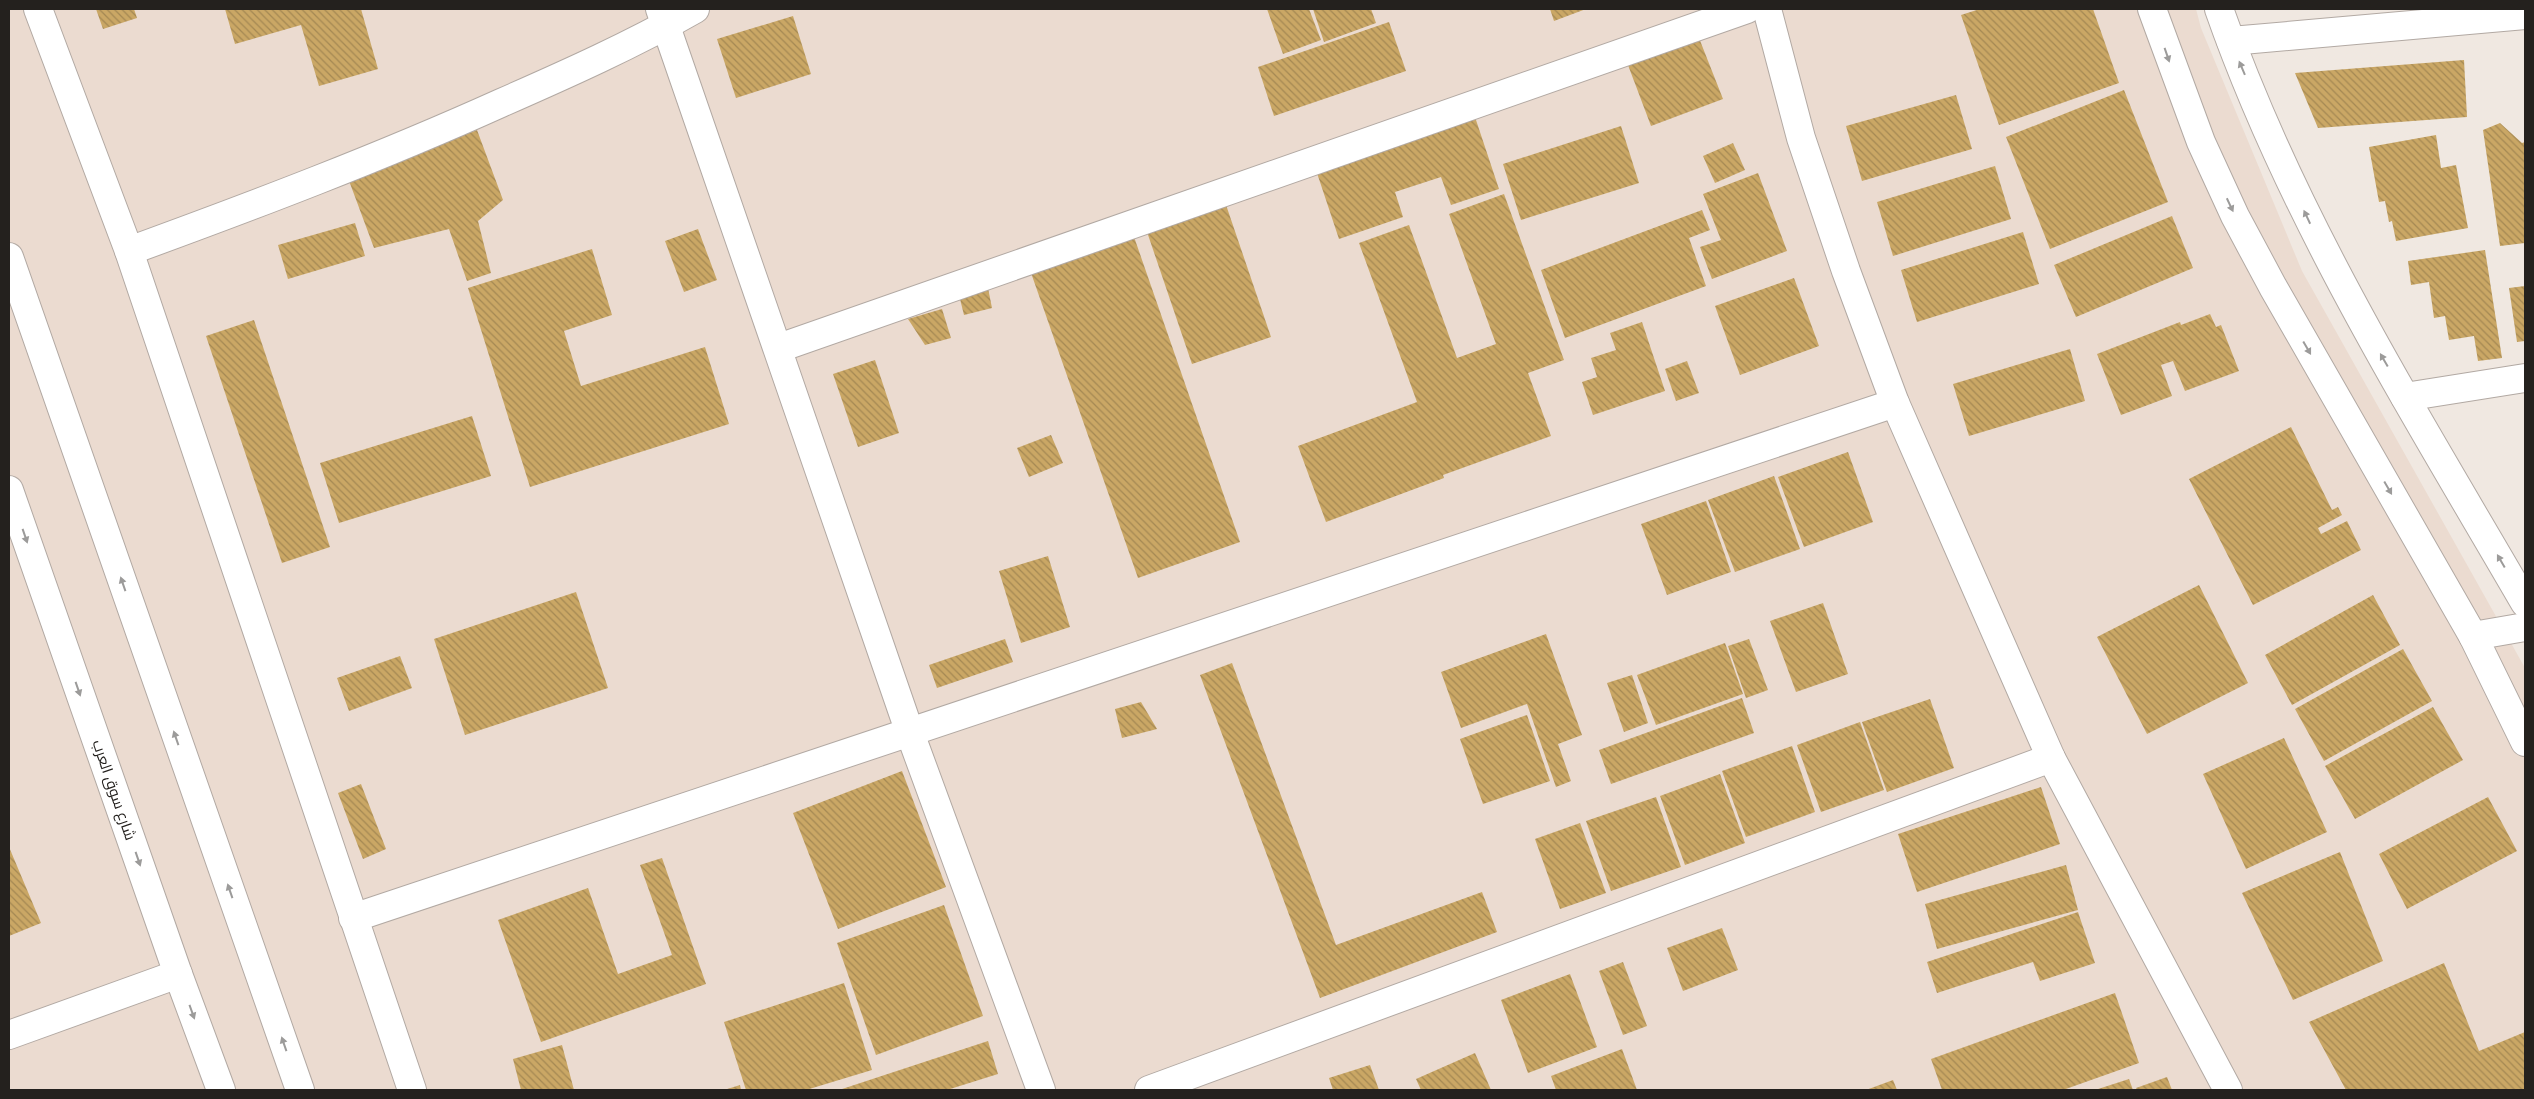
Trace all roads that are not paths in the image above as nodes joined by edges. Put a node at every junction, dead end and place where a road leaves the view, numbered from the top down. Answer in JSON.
{"nodes":[{"id":1,"x":38,"y":9,"type":"edge"},
{"id":2,"x":694,"y":9,"type":"edge"},
{"id":3,"x":1747,"y":9,"type":"edge"},
{"id":4,"x":1767,"y":9,"type":"edge"},
{"id":5,"x":2152,"y":9,"type":"edge"},
{"id":6,"x":2219,"y":9,"type":"edge"},
{"id":7,"x":2525,"y":15,"type":"edge"},
{"id":8,"x":663,"y":17,"type":"edge"},
{"id":9,"x":2230,"y":42,"type":"junction"},
{"id":10,"x":129,"y":251,"type":"junction"},
{"id":11,"x":9,"y":257,"type":"edge"},
{"id":12,"x":779,"y":348,"type":"junction"},
{"id":13,"x":2525,"y":378,"type":"edge"},
{"id":14,"x":2405,"y":397,"type":"junction"},
{"id":15,"x":1894,"y":403,"type":"junction"},
{"id":16,"x":9,"y":490,"type":"edge"},
{"id":17,"x":2525,"y":603,"type":"edge"},
{"id":18,"x":2525,"y":627,"type":"edge"},
{"id":19,"x":2473,"y":636,"type":"junction"},
{"id":20,"x":910,"y":733,"type":"junction"},
{"id":21,"x":2525,"y":742,"type":"edge"},
{"id":22,"x":2052,"y":758,"type":"junction"},
{"id":23,"x":353,"y":918,"type":"junction"},
{"id":24,"x":178,"y":974,"type":"junction"},
{"id":25,"x":9,"y":1035,"type":"edge"},
{"id":26,"x":221,"y":1090,"type":"edge"},
{"id":27,"x":300,"y":1090,"type":"edge"},
{"id":28,"x":412,"y":1090,"type":"edge"},
{"id":29,"x":1041,"y":1090,"type":"edge"},
{"id":30,"x":1149,"y":1090,"type":"edge"},
{"id":31,"x":2228,"y":1090,"type":"edge"}],
"edges":[{"from":1,"to":10,"type":"street"},
{"from":2,"to":8,"type":"street"},
{"from":3,"to":12,"type":"street"},
{"from":4,"to":15,"type":"street"},
{"from":5,"to":19,"type":"street","one_way":true},
{"from":6,"to":9,"type":"street"},
{"from":7,"to":9,"type":"street"},
{"from":8,"to":10,"type":"street"},
{"from":8,"to":12,"type":"street"},
{"from":14,"to":9,"type":"street","one_way":true},
{"from":10,"to":23,"type":"street"},
{"from":27,"to":11,"type":"street","one_way":true},
{"from":12,"to":20,"type":"street"},
{"from":13,"to":14,"type":"street"},
{"from":17,"to":14,"type":"street","one_way":true},
{"from":15,"to":20,"type":"street"},
{"from":15,"to":22,"type":"street"},
{"from":16,"to":24,"type":"street","name":"شارع سوق العرب","one_way":true},
{"from":18,"to":19,"type":"street"},
{"from":19,"to":21,"type":"street"},
{"from":20,"to":23,"type":"street"},
{"from":20,"to":29,"type":"street"},
{"from":22,"to":30,"type":"street"},
{"from":22,"to":31,"type":"street"},
{"from":23,"to":28,"type":"street"},
{"from":24,"to":25,"type":"street"},
{"from":24,"to":26,"type":"street","name":"شارع سوق العرب","one_way":true}]}
